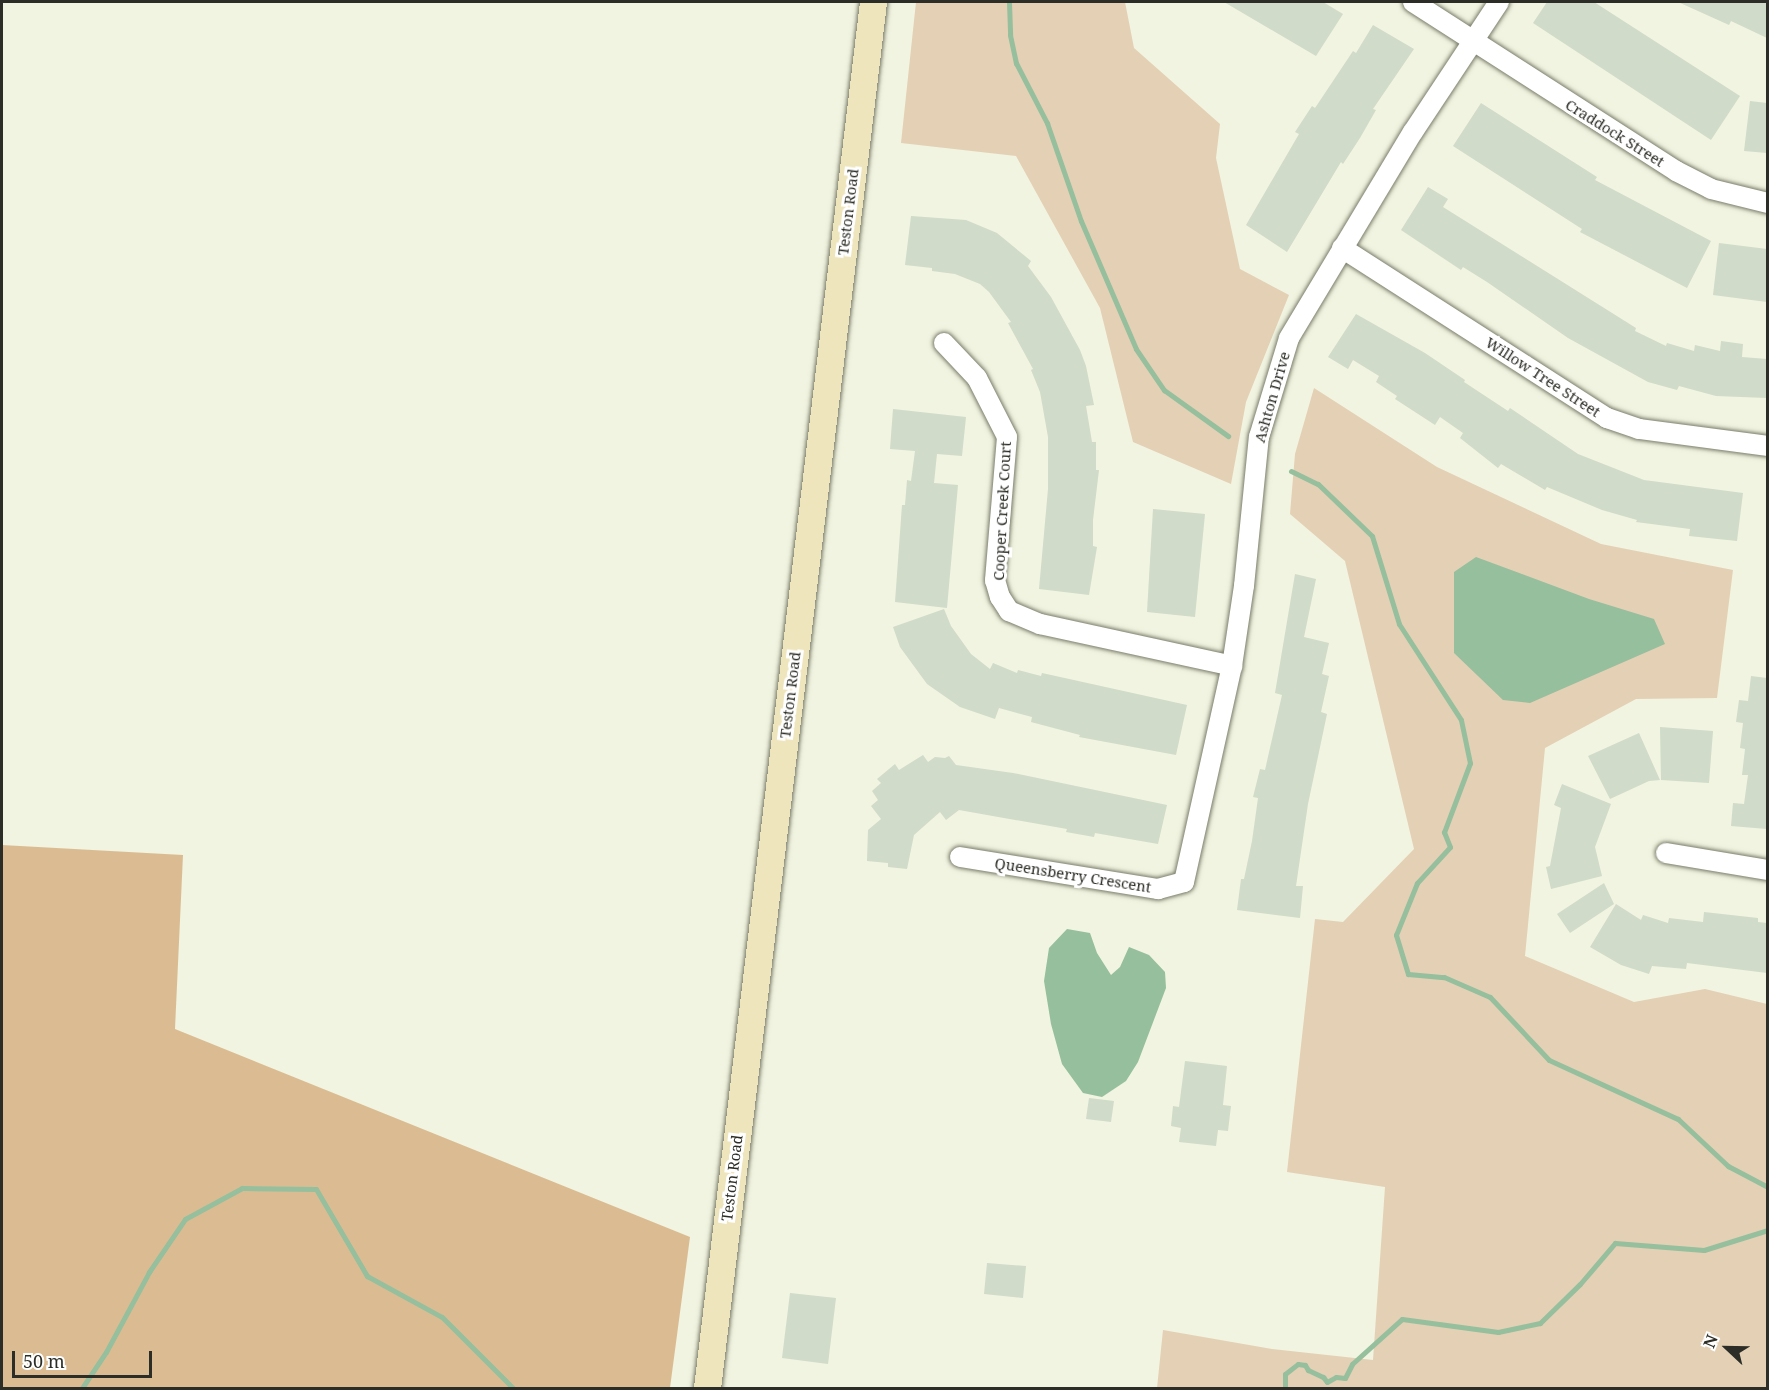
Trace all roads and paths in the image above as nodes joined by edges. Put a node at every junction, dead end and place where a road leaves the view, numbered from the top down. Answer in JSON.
{"nodes":[{"id":1,"x":873,"y":2,"type":"edge"},
{"id":2,"x":1413,"y":2,"type":"edge"},
{"id":3,"x":1498,"y":2,"type":"edge"},
{"id":4,"x":1473,"y":42,"type":"junction"},
{"id":5,"x":1767,"y":203,"type":"edge"},
{"id":6,"x":1342,"y":248,"type":"junction"},
{"id":7,"x":944,"y":343,"type":"dead end"},
{"id":8,"x":1767,"y":446,"type":"edge"},
{"id":9,"x":1232,"y":666,"type":"junction"},
{"id":10,"x":1666,"y":853,"type":"dead end"},
{"id":11,"x":960,"y":857,"type":"dead end"},
{"id":12,"x":1767,"y":870,"type":"edge"},
{"id":13,"x":1184,"y":882,"type":"joint"},
{"id":14,"x":707,"y":1389,"type":"edge"}],
"edges":[{"from":1,"to":14,"type":"main road","name":"Teston Road"},
{"from":2,"to":4,"type":"street","name":"Craddock Street"},
{"from":3,"to":4,"type":"street","name":"Ashton Drive"},
{"from":4,"to":5,"type":"street","name":"Craddock Street"},
{"from":4,"to":6,"type":"street","name":"Ashton Drive"},
{"from":6,"to":8,"type":"street","name":"Willow Tree Street"},
{"from":6,"to":9,"type":"street","name":"Ashton Drive"},
{"from":7,"to":9,"type":"street","name":"Cooper Creek Court"},
{"from":9,"to":13,"type":"street","name":"Ashton Drive"},
{"from":10,"to":12,"type":"street"},
{"from":11,"to":13,"type":"street","name":"Queensberry Crescent"}]}
